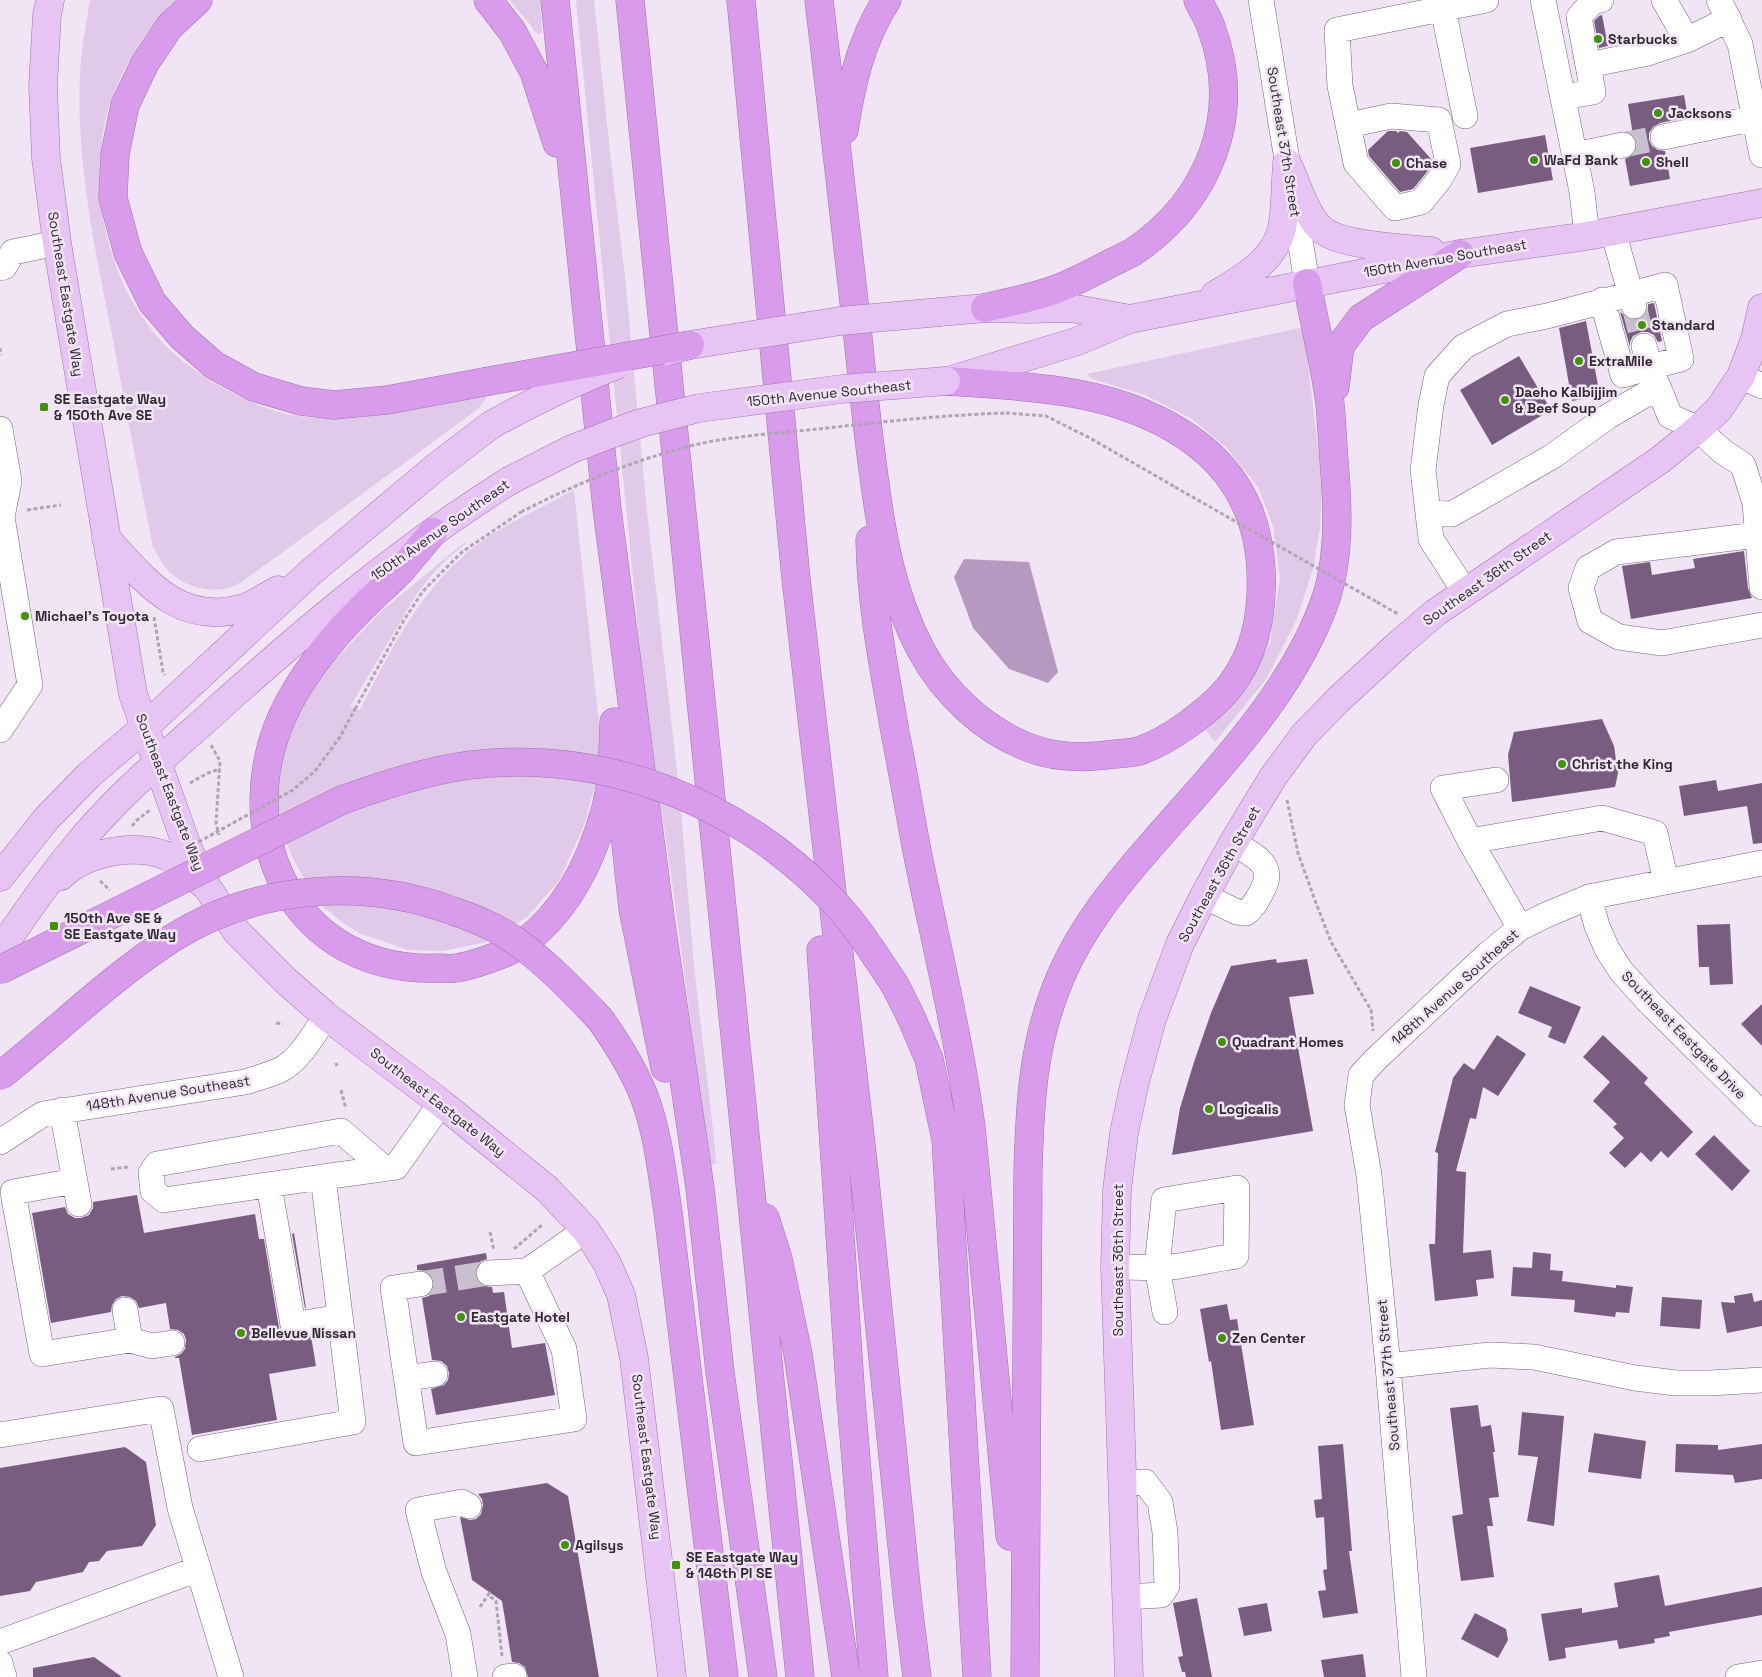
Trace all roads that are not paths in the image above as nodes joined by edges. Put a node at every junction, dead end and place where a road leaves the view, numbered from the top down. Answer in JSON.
{"nodes":[{"id":1,"x":50,"y":0,"type":"edge"},
{"id":2,"x":198,"y":0,"type":"edge"},
{"id":3,"x":479,"y":0,"type":"edge"},
{"id":4,"x":488,"y":0,"type":"edge"},
{"id":5,"x":555,"y":0,"type":"edge"},
{"id":6,"x":630,"y":0,"type":"edge"},
{"id":7,"x":741,"y":0,"type":"edge"},
{"id":8,"x":819,"y":0,"type":"edge"},
{"id":9,"x":887,"y":0,"type":"edge"},
{"id":10,"x":1198,"y":0,"type":"edge"},
{"id":11,"x":1261,"y":0,"type":"edge"},
{"id":12,"x":1486,"y":0,"type":"edge"},
{"id":13,"x":1543,"y":0,"type":"edge"},
{"id":14,"x":1602,"y":0,"type":"edge"},
{"id":15,"x":1664,"y":0,"type":"edge"},
{"id":16,"x":1415,"y":7,"type":"edge"},
{"id":17,"x":1443,"y":9,"type":"junction"},
{"id":18,"x":1724,"y":9,"type":"edge"},
{"id":19,"x":512,"y":31,"type":"junction"},
{"id":20,"x":1687,"y":40,"type":"junction"},
{"id":21,"x":1588,"y":65,"type":"junction"},
{"id":22,"x":1563,"y":97,"type":"junction"},
{"id":23,"x":1465,"y":116,"type":"dead end"},
{"id":24,"x":1756,"y":118,"type":"junction"},
{"id":25,"x":1349,"y":125,"type":"dead end"},
{"id":26,"x":1663,"y":138,"type":"tunnel mouth"},
{"id":27,"x":1623,"y":146,"type":"tunnel mouth"},
{"id":28,"x":1575,"y":155,"type":"junction"},
{"id":29,"x":1762,"y":155,"type":"edge"},
{"id":30,"x":1288,"y":163,"type":"junction"},
{"id":31,"x":843,"y":197,"type":"junction"},
{"id":32,"x":1762,"y":203,"type":"edge"},
{"id":33,"x":1600,"y":234,"type":"junction"},
{"id":34,"x":57,"y":243,"type":"junction"},
{"id":35,"x":4,"y":254,"type":"edge"},
{"id":36,"x":1460,"y":254,"type":"junction"},
{"id":37,"x":580,"y":255,"type":"junction"},
{"id":38,"x":1307,"y":283,"type":"junction"},
{"id":39,"x":1632,"y":299,"type":"junction"},
{"id":40,"x":1602,"y":300,"type":"junction"},
{"id":41,"x":1196,"y":305,"type":"junction"},
{"id":42,"x":985,"y":308,"type":"junction"},
{"id":43,"x":1762,"y":308,"type":"edge"},
{"id":44,"x":1130,"y":319,"type":"junction"},
{"id":45,"x":690,"y":345,"type":"junction"},
{"id":46,"x":1651,"y":367,"type":"junction"},
{"id":47,"x":946,"y":381,"type":"junction"},
{"id":48,"x":1751,"y":381,"type":"edge"},
{"id":49,"x":1330,"y":402,"type":"junction"},
{"id":50,"x":1698,"y":428,"type":"junction"},
{"id":51,"x":0,"y":429,"type":"edge"},
{"id":52,"x":868,"y":432,"type":"junction"},
{"id":53,"x":5,"y":482,"type":"edge"},
{"id":54,"x":607,"y":509,"type":"junction"},
{"id":55,"x":1428,"y":513,"type":"junction"},
{"id":56,"x":433,"y":532,"type":"junction"},
{"id":57,"x":1757,"y":535,"type":"junction"},
{"id":58,"x":106,"y":538,"type":"junction"},
{"id":59,"x":5,"y":568,"type":"edge"},
{"id":60,"x":311,"y":572,"type":"junction"},
{"id":61,"x":796,"y":579,"type":"junction"},
{"id":62,"x":1762,"y":587,"type":"edge"},
{"id":63,"x":1465,"y":592,"type":"junction"},
{"id":64,"x":1762,"y":625,"type":"edge"},
{"id":65,"x":614,"y":722,"type":"junction"},
{"id":66,"x":145,"y":727,"type":"junction"},
{"id":67,"x":0,"y":730,"type":"edge"},
{"id":68,"x":158,"y":764,"type":"junction"},
{"id":69,"x":1496,"y":780,"type":"dead end"},
{"id":70,"x":1470,"y":841,"type":"junction"},
{"id":71,"x":1233,"y":843,"type":"junction"},
{"id":72,"x":1762,"y":863,"type":"edge"},
{"id":73,"x":0,"y":877,"type":"edge"},
{"id":74,"x":1666,"y":882,"type":"junction"},
{"id":75,"x":207,"y":887,"type":"junction"},
{"id":76,"x":1204,"y":896,"type":"junction"},
{"id":77,"x":1589,"y":897,"type":"junction"},
{"id":78,"x":32,"y":902,"type":"junction"},
{"id":79,"x":1520,"y":928,"type":"junction"},
{"id":80,"x":0,"y":950,"type":"edge"},
{"id":81,"x":0,"y":970,"type":"edge"},
{"id":82,"x":326,"y":1016,"type":"junction"},
{"id":83,"x":1369,"y":1067,"type":"joint"},
{"id":84,"x":0,"y":1076,"type":"edge"},
{"id":85,"x":441,"y":1103,"type":"junction"},
{"id":86,"x":53,"y":1112,"type":"junction"},
{"id":87,"x":1762,"y":1114,"type":"edge"},
{"id":88,"x":0,"y":1142,"type":"edge"},
{"id":89,"x":749,"y":1166,"type":"junction"},
{"id":90,"x":385,"y":1169,"type":"junction"},
{"id":91,"x":322,"y":1177,"type":"junction"},
{"id":92,"x":269,"y":1185,"type":"junction"},
{"id":93,"x":586,"y":1230,"type":"junction"},
{"id":94,"x":1115,"y":1267,"type":"junction"},
{"id":95,"x":527,"y":1271,"type":"junction"},
{"id":96,"x":489,"y":1273,"type":"tunnel mouth"},
{"id":97,"x":420,"y":1284,"type":"tunnel mouth"},
{"id":98,"x":125,"y":1310,"type":"dead end"},
{"id":99,"x":1165,"y":1312,"type":"dead end"},
{"id":100,"x":340,"y":1318,"type":"junction"},
{"id":101,"x":130,"y":1340,"type":"junction"},
{"id":102,"x":172,"y":1343,"type":"dead end"},
{"id":103,"x":1388,"y":1366,"type":"junction"},
{"id":104,"x":720,"y":1372,"type":"junction"},
{"id":105,"x":435,"y":1374,"type":"dead end"},
{"id":106,"x":406,"y":1378,"type":"junction"},
{"id":107,"x":1762,"y":1380,"type":"edge"},
{"id":108,"x":0,"y":1435,"type":"edge"},
{"id":109,"x":200,"y":1449,"type":"dead end"},
{"id":110,"x":1123,"y":1483,"type":"junction"},
{"id":111,"x":469,"y":1506,"type":"dead end"},
{"id":112,"x":196,"y":1559,"type":"junction"},
{"id":113,"x":1126,"y":1597,"type":"junction"},
{"id":114,"x":0,"y":1642,"type":"edge"},
{"id":115,"x":0,"y":1663,"type":"edge"},
{"id":116,"x":1762,"y":1673,"type":"edge"},
{"id":117,"x":4,"y":1677,"type":"edge"},
{"id":118,"x":231,"y":1677,"type":"edge"},
{"id":119,"x":465,"y":1677,"type":"edge"},
{"id":120,"x":672,"y":1677,"type":"edge"},
{"id":121,"x":724,"y":1677,"type":"edge"},
{"id":122,"x":763,"y":1677,"type":"edge"},
{"id":123,"x":800,"y":1677,"type":"edge"},
{"id":124,"x":846,"y":1677,"type":"edge"},
{"id":125,"x":874,"y":1677,"type":"edge"},
{"id":126,"x":917,"y":1677,"type":"edge"},
{"id":127,"x":977,"y":1677,"type":"edge"},
{"id":128,"x":1025,"y":1677,"type":"edge"},
{"id":129,"x":1129,"y":1677,"type":"edge"},
{"id":130,"x":1414,"y":1677,"type":"edge"},
{"id":131,"x":1738,"y":1677,"type":"edge"}],
"edges":[{"from":1,"to":34,"type":"main road","name":"Southeast Eastgate Way"},
{"from":2,"to":45,"type":"highway","bridge":true},
{"from":3,"to":19,"type":"highway"},
{"from":4,"to":19,"type":"highway"},
{"from":5,"to":37,"type":"highway"},
{"from":6,"to":89,"type":"highway"},
{"from":7,"to":61,"type":"highway"},
{"from":8,"to":31,"type":"highway"},
{"from":9,"to":31,"type":"highway"},
{"from":10,"to":42,"type":"highway"},
{"from":11,"to":30,"type":"street","name":"Southeast 37th Street"},
{"from":12,"to":17,"type":"street"},
{"from":13,"to":22,"type":"street"},
{"from":14,"to":21,"type":"street"},
{"from":15,"to":20,"type":"street"},
{"from":16,"to":17,"type":"street"},
{"from":16,"to":25,"type":"street"},
{"from":17,"to":23,"type":"street"},
{"from":18,"to":20,"type":"street"},
{"from":18,"to":24,"type":"street"},
{"from":19,"to":37,"type":"highway"},
{"from":20,"to":21,"type":"street"},
{"from":21,"to":22,"type":"street"},
{"from":22,"to":28,"type":"street"},
{"from":24,"to":26,"type":"street"},
{"from":24,"to":29,"type":"street"},
{"from":27,"to":28,"type":"street"},
{"from":28,"to":33,"type":"street"},
{"from":30,"to":36,"type":"main road"},
{"from":30,"to":38,"type":"street","name":"Southeast 37th Street"},
{"from":30,"to":41,"type":"main road"},
{"from":31,"to":52,"type":"highway"},
{"from":32,"to":33,"type":"main road","name":"150th Avenue Southeast"},
{"from":33,"to":36,"type":"main road","name":"150th Avenue Southeast"},
{"from":33,"to":39,"type":"street"},
{"from":34,"to":35,"type":"street"},
{"from":34,"to":58,"type":"main road","name":"Southeast Eastgate Way"},
{"from":36,"to":38,"type":"main road","name":"150th Avenue Southeast"},
{"from":36,"to":49,"type":"highway"},
{"from":37,"to":54,"type":"highway"},
{"from":38,"to":41,"type":"main road","name":"150th Avenue Southeast"},
{"from":38,"to":49,"type":"highway"},
{"from":39,"to":40,"type":"street"},
{"from":39,"to":46,"type":"street"},
{"from":40,"to":46,"type":"street"},
{"from":40,"to":55,"type":"street"},
{"from":41,"to":44,"type":"main road","name":"150th Avenue Southeast"},
{"from":42,"to":44,"type":"main road","name":"150th Avenue Southeast"},
{"from":42,"to":45,"type":"main road","name":"150th Avenue Southeast","bridge":true},
{"from":43,"to":48,"type":"main road","name":"Southeast 36th Street"},
{"from":44,"to":47,"type":"main road","name":"150th Avenue Southeast"},
{"from":45,"to":60,"type":"main road","name":"150th Avenue Southeast","bridge":true},
{"from":46,"to":50,"type":"street"},
{"from":46,"to":55,"type":"street"},
{"from":47,"to":52,"type":"highway"},
{"from":47,"to":56,"type":"main road","name":"150th Avenue Southeast","bridge":true},
{"from":48,"to":50,"type":"main road","name":"Southeast 36th Street"},
{"from":49,"to":128,"type":"highway"},
{"from":50,"to":57,"type":"street"},
{"from":50,"to":63,"type":"main road","name":"Southeast 36th Street"},
{"from":51,"to":53,"type":"street"},
{"from":52,"to":128,"type":"highway"},
{"from":53,"to":59,"type":"street"},
{"from":54,"to":65,"type":"highway"},
{"from":54,"to":104,"type":"highway"},
{"from":55,"to":63,"type":"street"},
{"from":56,"to":65,"type":"highway"},
{"from":56,"to":68,"type":"main road","name":"150th Avenue Southeast"},
{"from":57,"to":62,"type":"street"},
{"from":57,"to":64,"type":"street"},
{"from":58,"to":60,"type":"main road"},
{"from":58,"to":66,"type":"main road","name":"Southeast Eastgate Way"},
{"from":59,"to":67,"type":"street"},
{"from":60,"to":66,"type":"main road","name":"150th Avenue Southeast"},
{"from":61,"to":125,"type":"highway"},
{"from":61,"to":126,"type":"highway"},
{"from":63,"to":71,"type":"main road","name":"Southeast 36th Street"},
{"from":65,"to":104,"type":"highway"},
{"from":66,"to":68,"type":"main road","name":"Southeast Eastgate Way"},
{"from":66,"to":73,"type":"main road","name":"150th Avenue Southeast"},
{"from":68,"to":75,"type":"main road","name":"Southeast Eastgate Way"},
{"from":68,"to":78,"type":"main road","name":"150th Avenue Southeast"},
{"from":69,"to":70,"type":"street"},
{"from":70,"to":74,"type":"street"},
{"from":70,"to":79,"type":"street"},
{"from":71,"to":76,"type":"main road","name":"Southeast 36th Street"},
{"from":71,"to":76,"type":"street"},
{"from":72,"to":74,"type":"street","name":"148th Avenue Southeast"},
{"from":74,"to":77,"type":"street","name":"148th Avenue Southeast"},
{"from":75,"to":78,"type":"main road"},
{"from":75,"to":82,"type":"main road","name":"Southeast Eastgate Way"},
{"from":76,"to":94,"type":"main road","name":"Southeast 36th Street"},
{"from":77,"to":79,"type":"street","name":"148th Avenue Southeast"},
{"from":77,"to":87,"type":"street","name":"Southeast Eastgate Drive"},
{"from":78,"to":80,"type":"main road","name":"150th Avenue Southeast"},
{"from":79,"to":83,"type":"street","name":"148th Avenue Southeast"},
{"from":81,"to":127,"type":"highway","bridge":true},
{"from":82,"to":85,"type":"main road","name":"Southeast Eastgate Way"},
{"from":82,"to":86,"type":"street","name":"148th Avenue Southeast"},
{"from":83,"to":103,"type":"street","name":"Southeast 37th Street"},
{"from":84,"to":121,"type":"highway","bridge":true},
{"from":85,"to":90,"type":"street"},
{"from":85,"to":93,"type":"main road","name":"Southeast Eastgate Way"},
{"from":86,"to":88,"type":"street"},
{"from":86,"to":101,"type":"street"},
{"from":89,"to":123,"type":"highway"},
{"from":89,"to":124,"type":"highway"},
{"from":90,"to":91,"type":"street"},
{"from":90,"to":92,"type":"street"},
{"from":91,"to":92,"type":"street"},
{"from":91,"to":100,"type":"street"},
{"from":92,"to":100,"type":"street"},
{"from":93,"to":95,"type":"street"},
{"from":93,"to":120,"type":"main road","name":"Southeast Eastgate Way"},
{"from":94,"to":99,"type":"street"},
{"from":94,"to":110,"type":"main road","name":"Southeast 36th Street"},
{"from":95,"to":96,"type":"street"},
{"from":95,"to":106,"type":"street"},
{"from":97,"to":106,"type":"street"},
{"from":98,"to":101,"type":"street"},
{"from":100,"to":109,"type":"street"},
{"from":101,"to":102,"type":"street"},
{"from":103,"to":107,"type":"street"},
{"from":103,"to":130,"type":"street","name":"Southeast 37th Street"},
{"from":104,"to":122,"type":"highway"},
{"from":105,"to":106,"type":"street"},
{"from":108,"to":112,"type":"street"},
{"from":110,"to":113,"type":"main road","name":"Southeast 36th Street"},
{"from":110,"to":113,"type":"street"},
{"from":111,"to":119,"type":"street"},
{"from":112,"to":114,"type":"street"},
{"from":112,"to":118,"type":"street"},
{"from":113,"to":129,"type":"main road","name":"Southeast 36th Street"},
{"from":115,"to":117,"type":"street"},
{"from":116,"to":131,"type":"street"}]}
